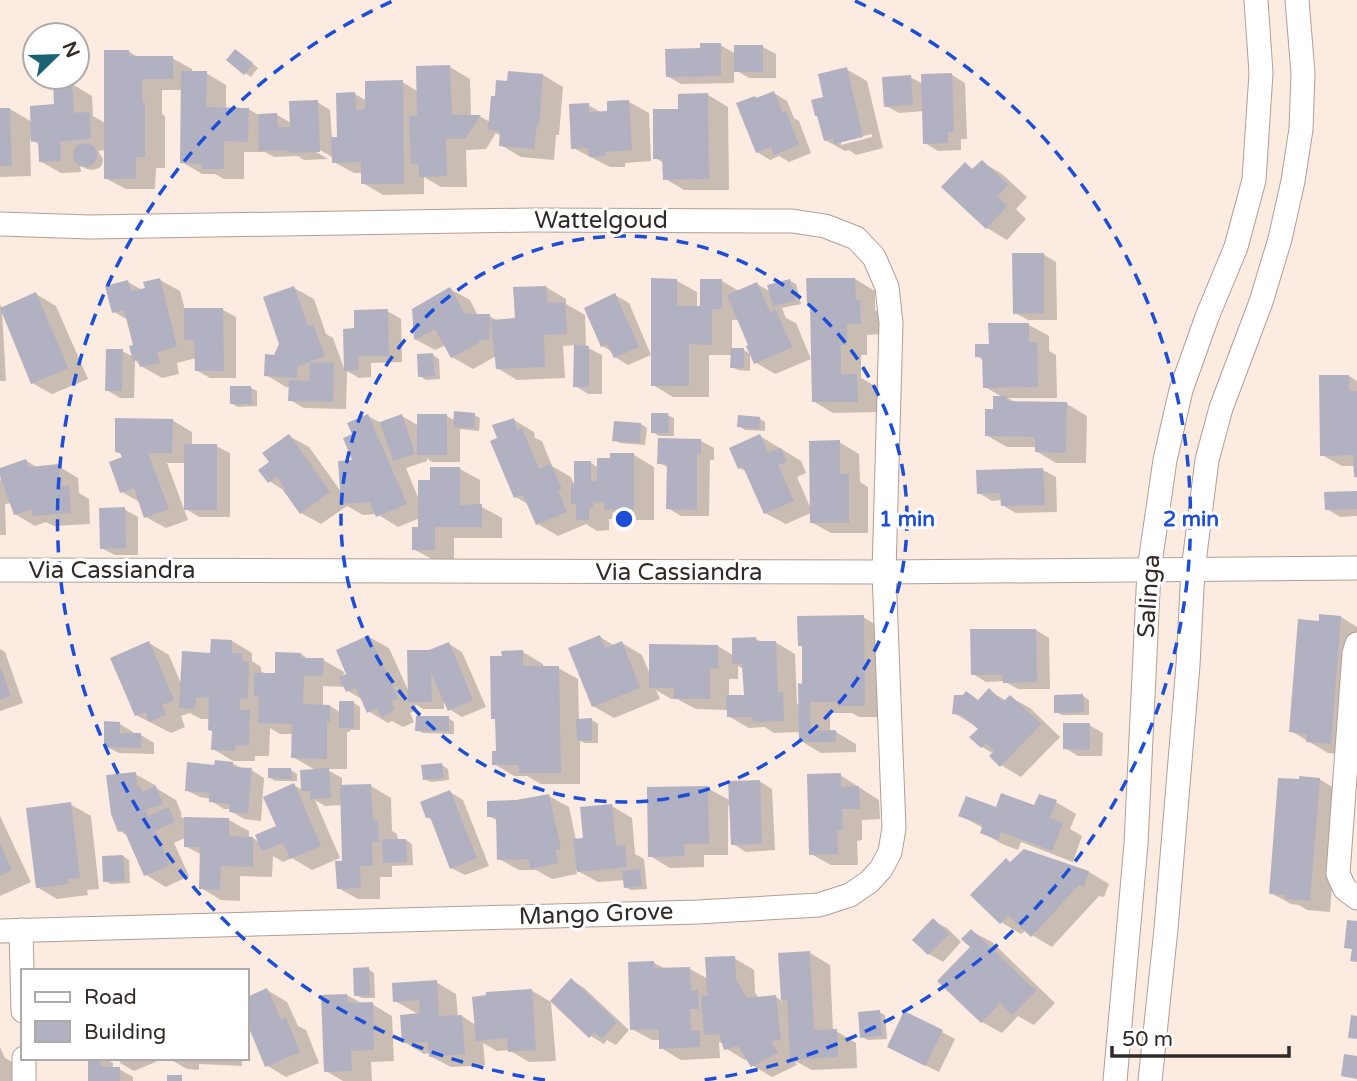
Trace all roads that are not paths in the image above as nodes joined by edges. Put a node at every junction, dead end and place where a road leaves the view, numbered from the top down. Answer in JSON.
{"nodes":[{"id":1,"x":1256,"y":0,"type":"edge"},
{"id":2,"x":1297,"y":0,"type":"edge"},
{"id":3,"x":0,"y":224,"type":"edge"},
{"id":4,"x":1357,"y":568,"type":"edge"},
{"id":5,"x":0,"y":570,"type":"edge"},
{"id":6,"x":1149,"y":570,"type":"junction"},
{"id":7,"x":1193,"y":570,"type":"junction"},
{"id":8,"x":884,"y":572,"type":"junction"},
{"id":9,"x":1357,"y":643,"type":"edge"},
{"id":10,"x":1357,"y":898,"type":"edge"},
{"id":11,"x":10,"y":930,"type":"edge"},
{"id":12,"x":21,"y":999,"type":"edge"},
{"id":13,"x":24,"y":1060,"type":"edge"},
{"id":14,"x":24,"y":1081,"type":"edge"},
{"id":15,"x":1115,"y":1081,"type":"edge"},
{"id":16,"x":1150,"y":1081,"type":"edge"}],
"edges":[{"from":1,"to":6,"type":"street","name":"Salinga"},
{"from":2,"to":7,"type":"street","name":"Salinga"},
{"from":3,"to":8,"type":"street","name":"Wattelgoud"},
{"from":4,"to":7,"type":"street","name":"Via Cassiandra"},
{"from":5,"to":8,"type":"street","name":"Via Cassiandra"},
{"from":6,"to":7,"type":"street","name":"Via Cassiandra"},
{"from":6,"to":8,"type":"street","name":"Via Cassiandra"},
{"from":6,"to":15,"type":"street","name":"Salinga"},
{"from":7,"to":16,"type":"street","name":"Salinga"},
{"from":8,"to":11,"type":"street","name":"Mango Grove"},
{"from":9,"to":10,"type":"street"},
{"from":11,"to":12,"type":"street"},
{"from":13,"to":14,"type":"street"}]}
